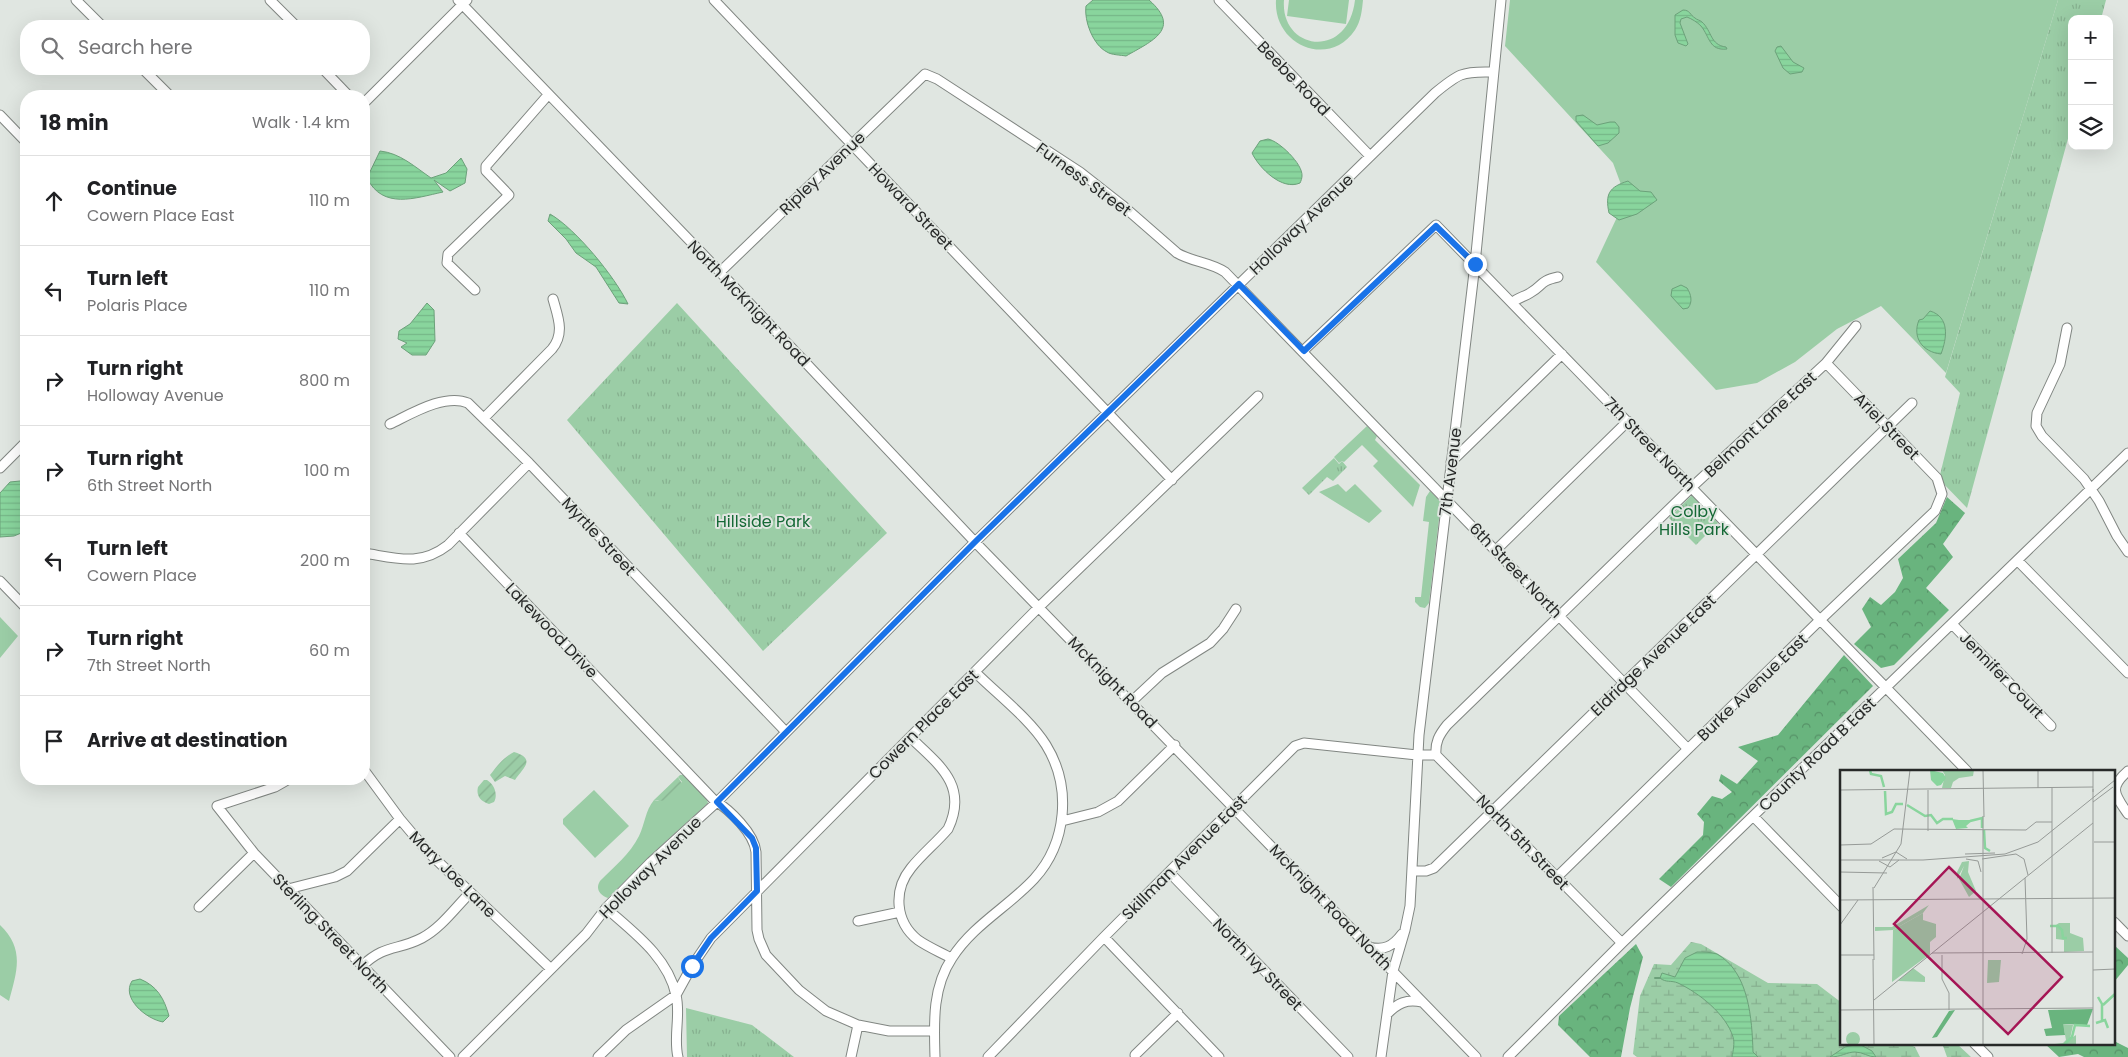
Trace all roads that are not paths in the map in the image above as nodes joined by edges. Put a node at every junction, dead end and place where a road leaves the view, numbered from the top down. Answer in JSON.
{"nodes":[{"id":1,"x":76,"y":0,"type":"edge"},
{"id":2,"x":270,"y":0,"type":"edge"},
{"id":3,"x":714,"y":0,"type":"edge"},
{"id":4,"x":1219,"y":0,"type":"edge"},
{"id":5,"x":1501,"y":0,"type":"edge"},
{"id":6,"x":462,"y":2,"type":"edge"},
{"id":7,"x":96,"y":20,"type":"edge"},
{"id":8,"x":290,"y":20,"type":"edge"},
{"id":9,"x":1492,"y":72,"type":"junction"},
{"id":10,"x":925,"y":74,"type":"joint"},
{"id":11,"x":149,"y":75,"type":"edge"},
{"id":12,"x":329,"y":75,"type":"edge"},
{"id":13,"x":164,"y":90,"type":"edge"},
{"id":14,"x":343,"y":90,"type":"edge"},
{"id":15,"x":548,"y":95,"type":"junction"},
{"id":16,"x":370,"y":96,"type":"edge"},
{"id":17,"x":0,"y":115,"type":"edge"},
{"id":18,"x":20,"y":136,"type":"edge"},
{"id":19,"x":851,"y":144,"type":"junction"},
{"id":20,"x":1370,"y":156,"type":"junction"},
{"id":21,"x":1475,"y":264,"type":"junction"},
{"id":22,"x":720,"y":272,"type":"junction"},
{"id":23,"x":1558,"y":277,"type":"dead end"},
{"id":24,"x":1239,"y":284,"type":"junction"},
{"id":25,"x":475,"y":290,"type":"dead end"},
{"id":26,"x":553,"y":299,"type":"dead end"},
{"id":27,"x":1512,"y":302,"type":"junction"},
{"id":28,"x":1856,"y":326,"type":"dead end"},
{"id":29,"x":2067,"y":328,"type":"dead end"},
{"id":30,"x":1304,"y":351,"type":"junction"},
{"id":31,"x":1562,"y":354,"type":"junction"},
{"id":32,"x":1826,"y":362,"type":"junction"},
{"id":33,"x":1258,"y":396,"type":"dead end"},
{"id":34,"x":1912,"y":403,"type":"dead end"},
{"id":35,"x":1108,"y":412,"type":"junction"},
{"id":36,"x":484,"y":418,"type":"junction"},
{"id":37,"x":1628,"y":421,"type":"junction"},
{"id":38,"x":390,"y":424,"type":"dead end"},
{"id":39,"x":1888,"y":426,"type":"junction"},
{"id":40,"x":20,"y":448,"type":"edge"},
{"id":41,"x":2128,"y":453,"type":"edge"},
{"id":42,"x":1451,"y":462,"type":"junction"},
{"id":43,"x":529,"y":463,"type":"junction"},
{"id":44,"x":0,"y":468,"type":"edge"},
{"id":45,"x":1172,"y":480,"type":"junction"},
{"id":46,"x":1692,"y":488,"type":"junction"},
{"id":47,"x":2091,"y":489,"type":"junction"},
{"id":48,"x":1942,"y":494,"type":"joint"},
{"id":49,"x":1447,"y":499,"type":"junction"},
{"id":50,"x":460,"y":533,"type":"junction"},
{"id":51,"x":975,"y":542,"type":"junction"},
{"id":52,"x":1496,"y":550,"type":"junction"},
{"id":53,"x":2128,"y":552,"type":"edge"},
{"id":54,"x":370,"y":554,"type":"edge"},
{"id":55,"x":1756,"y":554,"type":"junction"},
{"id":56,"x":2018,"y":561,"type":"junction"},
{"id":57,"x":0,"y":581,"type":"edge"},
{"id":58,"x":20,"y":602,"type":"edge"},
{"id":59,"x":1039,"y":608,"type":"junction"},
{"id":60,"x":1236,"y":609,"type":"dead end"},
{"id":61,"x":1560,"y":616,"type":"junction"},
{"id":62,"x":1820,"y":620,"type":"junction"},
{"id":63,"x":1952,"y":624,"type":"junction"},
{"id":64,"x":975,"y":672,"type":"junction"},
{"id":65,"x":2128,"y":673,"type":"edge"},
{"id":66,"x":1624,"y":682,"type":"junction"},
{"id":67,"x":1885,"y":687,"type":"junction"},
{"id":68,"x":1131,"y":702,"type":"junction"},
{"id":69,"x":2051,"y":726,"type":"dead end"},
{"id":70,"x":786,"y":732,"type":"junction"},
{"id":71,"x":910,"y":737,"type":"junction"},
{"id":72,"x":1175,"y":745,"type":"junction"},
{"id":73,"x":1688,"y":749,"type":"junction"},
{"id":74,"x":1418,"y":755,"type":"junction"},
{"id":75,"x":1436,"y":755,"type":"junction"},
{"id":76,"x":1186,"y":758,"type":"joint"},
{"id":77,"x":1965,"y":770,"type":"edge"},
{"id":78,"x":2128,"y":771,"type":"edge"},
{"id":79,"x":370,"y":778,"type":"edge"},
{"id":80,"x":278,"y":785,"type":"edge"},
{"id":81,"x":2116,"y":785,"type":"edge"},
{"id":82,"x":2116,"y":793,"type":"edge"},
{"id":83,"x":717,"y":802,"type":"junction"},
{"id":84,"x":1234,"y":806,"type":"junction"},
{"id":85,"x":1493,"y":811,"type":"junction"},
{"id":86,"x":2128,"y":814,"type":"edge"},
{"id":87,"x":1753,"y":816,"type":"junction"},
{"id":88,"x":400,"y":819,"type":"junction"},
{"id":89,"x":1062,"y":821,"type":"junction"},
{"id":90,"x":254,"y":853,"type":"junction"},
{"id":91,"x":1412,"y":871,"type":"junction"},
{"id":92,"x":1169,"y":872,"type":"junction"},
{"id":93,"x":1557,"y":877,"type":"junction"},
{"id":94,"x":288,"y":889,"type":"junction"},
{"id":95,"x":757,"y":891,"type":"junction"},
{"id":96,"x":470,"y":893,"type":"junction"},
{"id":97,"x":1840,"y":905,"type":"edge"},
{"id":98,"x":199,"y":907,"type":"dead end"},
{"id":99,"x":606,"y":908,"type":"junction"},
{"id":100,"x":900,"y":912,"type":"junction"},
{"id":101,"x":858,"y":921,"type":"dead end"},
{"id":102,"x":2116,"y":924,"type":"edge"},
{"id":103,"x":1406,"y":930,"type":"junction"},
{"id":104,"x":2128,"y":936,"type":"edge"},
{"id":105,"x":1104,"y":937,"type":"junction"},
{"id":106,"x":1622,"y":943,"type":"junction"},
{"id":107,"x":1369,"y":947,"type":"junction"},
{"id":108,"x":951,"y":958,"type":"junction"},
{"id":109,"x":362,"y":966,"type":"junction"},
{"id":110,"x":551,"y":969,"type":"junction"},
{"id":111,"x":1393,"y":972,"type":"junction"},
{"id":112,"x":676,"y":995,"type":"junction"},
{"id":113,"x":1422,"y":1002,"type":"junction"},
{"id":114,"x":1178,"y":1012,"type":"junction"},
{"id":115,"x":1386,"y":1015,"type":"junction"},
{"id":116,"x":858,"y":1026,"type":"junction"},
{"id":117,"x":934,"y":1031,"type":"junction"},
{"id":118,"x":1975,"y":1044,"type":"edge"},
{"id":119,"x":1135,"y":1055,"type":"dead end"},
{"id":120,"x":450,"y":1057,"type":"edge"},
{"id":121,"x":464,"y":1057,"type":"edge"},
{"id":122,"x":598,"y":1057,"type":"edge"},
{"id":123,"x":678,"y":1057,"type":"edge"},
{"id":124,"x":851,"y":1057,"type":"edge"},
{"id":125,"x":934,"y":1057,"type":"edge"},
{"id":126,"x":988,"y":1057,"type":"edge"},
{"id":127,"x":1219,"y":1057,"type":"edge"},
{"id":128,"x":1348,"y":1057,"type":"edge"},
{"id":129,"x":1380,"y":1057,"type":"edge"},
{"id":130,"x":1476,"y":1057,"type":"edge"},
{"id":131,"x":1508,"y":1057,"type":"edge"},
{"id":132,"x":1988,"y":1057,"type":"edge"}],
"edges":[{"from":1,"to":7,"type":"street"},
{"from":2,"to":8,"type":"street"},
{"from":3,"to":19,"type":"street","name":"Howard Street"},
{"from":4,"to":20,"type":"street","name":"Beebe Road"},
{"from":5,"to":9,"type":"street","name":"7th Avenue"},
{"from":6,"to":15,"type":"street","name":"North McKnight Road"},
{"from":6,"to":16,"type":"street"},
{"from":9,"to":20,"type":"street","name":"Holloway Avenue"},
{"from":9,"to":21,"type":"street","name":"7th Avenue"},
{"from":10,"to":19,"type":"street","name":"Ripley Avenue"},
{"from":10,"to":24,"type":"street","name":"Furness Street"},
{"from":11,"to":13,"type":"street"},
{"from":12,"to":14,"type":"street"},
{"from":15,"to":22,"type":"street","name":"North McKnight Road"},
{"from":15,"to":25,"type":"street"},
{"from":17,"to":18,"type":"street"},
{"from":19,"to":22,"type":"street","name":"Ripley Avenue"},
{"from":19,"to":35,"type":"street","name":"Howard Street"},
{"from":20,"to":24,"type":"street","name":"Holloway Avenue"},
{"from":21,"to":27,"type":"street","name":"7th Street North"},
{"from":21,"to":30,"type":"street","name":"7th Street North"},
{"from":21,"to":42,"type":"street","name":"7th Avenue"},
{"from":22,"to":51,"type":"street","name":"North McKnight Road"},
{"from":23,"to":27,"type":"street"},
{"from":24,"to":30,"type":"street","name":"6th Street North"},
{"from":24,"to":35,"type":"street","name":"Holloway Avenue"},
{"from":26,"to":36,"type":"street"},
{"from":27,"to":31,"type":"street","name":"7th Street North"},
{"from":28,"to":32,"type":"street","name":"Belmont Lane East"},
{"from":29,"to":47,"type":"street"},
{"from":30,"to":49,"type":"street","name":"6th Street North"},
{"from":31,"to":37,"type":"street","name":"7th Street North"},
{"from":31,"to":42,"type":"street"},
{"from":32,"to":39,"type":"street","name":"Ariel Street"},
{"from":32,"to":46,"type":"street","name":"Belmont Lane East"},
{"from":33,"to":45,"type":"street","name":"Cowern Place East"},
{"from":34,"to":39,"type":"street","name":"Eldridge Avenue East"},
{"from":35,"to":45,"type":"street"},
{"from":35,"to":51,"type":"street","name":"Holloway Avenue"},
{"from":36,"to":38,"type":"street","name":"Myrtle Street"},
{"from":36,"to":43,"type":"street","name":"Myrtle Street"},
{"from":37,"to":46,"type":"street","name":"7th Street North"},
{"from":37,"to":52,"type":"street"},
{"from":39,"to":48,"type":"street","name":"Ariel Street"},
{"from":39,"to":55,"type":"street","name":"Eldridge Avenue East"},
{"from":40,"to":44,"type":"street"},
{"from":41,"to":47,"type":"street","name":"County Road B East"},
{"from":42,"to":49,"type":"street","name":"7th Avenue"},
{"from":43,"to":50,"type":"street"},
{"from":43,"to":70,"type":"street","name":"Myrtle Street"},
{"from":45,"to":59,"type":"street","name":"Cowern Place East"},
{"from":46,"to":55,"type":"street","name":"7th Street North"},
{"from":46,"to":61,"type":"street","name":"Belmont Lane East"},
{"from":47,"to":53,"type":"street"},
{"from":47,"to":56,"type":"street","name":"County Road B East"},
{"from":48,"to":62,"type":"street","name":"Burke Avenue East"},
{"from":49,"to":52,"type":"street","name":"6th Street North"},
{"from":49,"to":74,"type":"street","name":"7th Avenue"},
{"from":50,"to":54,"type":"street"},
{"from":50,"to":83,"type":"street","name":"Lakewood Drive"},
{"from":51,"to":59,"type":"street","name":"North McKnight Road"},
{"from":51,"to":70,"type":"street","name":"Holloway Avenue"},
{"from":52,"to":61,"type":"street","name":"6th Street North"},
{"from":55,"to":62,"type":"street","name":"7th Street North"},
{"from":55,"to":66,"type":"street","name":"Eldridge Avenue East"},
{"from":56,"to":63,"type":"street","name":"County Road B East"},
{"from":56,"to":65,"type":"street"},
{"from":57,"to":58,"type":"street"},
{"from":59,"to":64,"type":"street","name":"Cowern Place East"},
{"from":59,"to":68,"type":"street","name":"McKnight Road"},
{"from":60,"to":68,"type":"street"},
{"from":61,"to":66,"type":"street","name":"6th Street North"},
{"from":61,"to":75,"type":"street","name":"Belmont Lane East"},
{"from":62,"to":67,"type":"street","name":"7th Street North"},
{"from":62,"to":73,"type":"street","name":"Burke Avenue East"},
{"from":63,"to":67,"type":"street","name":"County Road B East"},
{"from":63,"to":69,"type":"street","name":"Jennifer Court"},
{"from":64,"to":71,"type":"street","name":"Cowern Place East"},
{"from":64,"to":89,"type":"street"},
{"from":66,"to":73,"type":"street","name":"6th Street North"},
{"from":66,"to":85,"type":"street","name":"Eldridge Avenue East"},
{"from":67,"to":77,"type":"street","name":"7th Street North"},
{"from":67,"to":87,"type":"street","name":"County Road B East"},
{"from":68,"to":72,"type":"street","name":"McKnight Road"},
{"from":70,"to":83,"type":"street","name":"Holloway Avenue"},
{"from":71,"to":95,"type":"street","name":"Cowern Place East"},
{"from":71,"to":100,"type":"street"},
{"from":72,"to":76,"type":"street","name":"McKnight Road"},
{"from":72,"to":89,"type":"street"},
{"from":73,"to":93,"type":"street","name":"Burke Avenue East"},
{"from":74,"to":75,"type":"street"},
{"from":74,"to":84,"type":"street","name":"Skillman Avenue East"},
{"from":74,"to":91,"type":"street","name":"7th Avenue"},
{"from":75,"to":85,"type":"street","name":"North 5th Street"},
{"from":76,"to":84,"type":"street","name":"McKnight Road North"},
{"from":78,"to":81,"type":"street"},
{"from":79,"to":88,"type":"street","name":"Mary Joe Lane"},
{"from":80,"to":90,"type":"street","name":"Sterling Street North"},
{"from":82,"to":86,"type":"street"},
{"from":83,"to":95,"type":"street","name":"Lakewood Drive"},
{"from":83,"to":99,"type":"street","name":"Holloway Avenue"},
{"from":84,"to":92,"type":"street","name":"Skillman Avenue East"},
{"from":84,"to":107,"type":"street","name":"McKnight Road North"},
{"from":85,"to":91,"type":"street","name":"Eldridge Avenue East"},
{"from":85,"to":93,"type":"street","name":"North 5th Street"},
{"from":87,"to":97,"type":"street"},
{"from":87,"to":106,"type":"street","name":"County Road B East"},
{"from":88,"to":94,"type":"street"},
{"from":88,"to":96,"type":"street","name":"Mary Joe Lane"},
{"from":89,"to":108,"type":"street"},
{"from":90,"to":94,"type":"street","name":"Sterling Street North"},
{"from":90,"to":98,"type":"street"},
{"from":91,"to":103,"type":"street","name":"7th Avenue"},
{"from":92,"to":105,"type":"street","name":"Skillman Avenue East"},
{"from":92,"to":128,"type":"street","name":"North Ivy Street"},
{"from":93,"to":106,"type":"street","name":"North 5th Street"},
{"from":94,"to":109,"type":"street","name":"Sterling Street North"},
{"from":95,"to":112,"type":"street","name":"Cowern Place East"},
{"from":95,"to":116,"type":"street","name":"Lakewood Drive"},
{"from":96,"to":109,"type":"street"},
{"from":96,"to":110,"type":"street","name":"Mary Joe Lane"},
{"from":99,"to":110,"type":"street","name":"Holloway Avenue"},
{"from":99,"to":112,"type":"street"},
{"from":100,"to":101,"type":"street"},
{"from":100,"to":108,"type":"street"},
{"from":102,"to":104,"type":"street"},
{"from":103,"to":107,"type":"street"},
{"from":103,"to":111,"type":"street","name":"7th Avenue"},
{"from":105,"to":114,"type":"street"},
{"from":105,"to":126,"type":"street","name":"Skillman Avenue East"},
{"from":106,"to":131,"type":"street","name":"County Road B East"},
{"from":107,"to":111,"type":"street","name":"McKnight Road North"},
{"from":108,"to":117,"type":"street"},
{"from":109,"to":120,"type":"street","name":"Sterling Street North"},
{"from":110,"to":121,"type":"street","name":"Holloway Avenue"},
{"from":111,"to":113,"type":"street","name":"McKnight Road North"},
{"from":111,"to":115,"type":"street","name":"7th Avenue"},
{"from":112,"to":122,"type":"street","name":"Cowern Place East"},
{"from":112,"to":123,"type":"street"},
{"from":113,"to":115,"type":"street"},
{"from":113,"to":130,"type":"street","name":"McKnight Road North"},
{"from":114,"to":119,"type":"street"},
{"from":114,"to":127,"type":"street"},
{"from":115,"to":129,"type":"street","name":"7th Avenue"},
{"from":116,"to":117,"type":"street","name":"Lakewood Drive"},
{"from":116,"to":124,"type":"street"},
{"from":117,"to":125,"type":"street"},
{"from":118,"to":132,"type":"street"}]}
